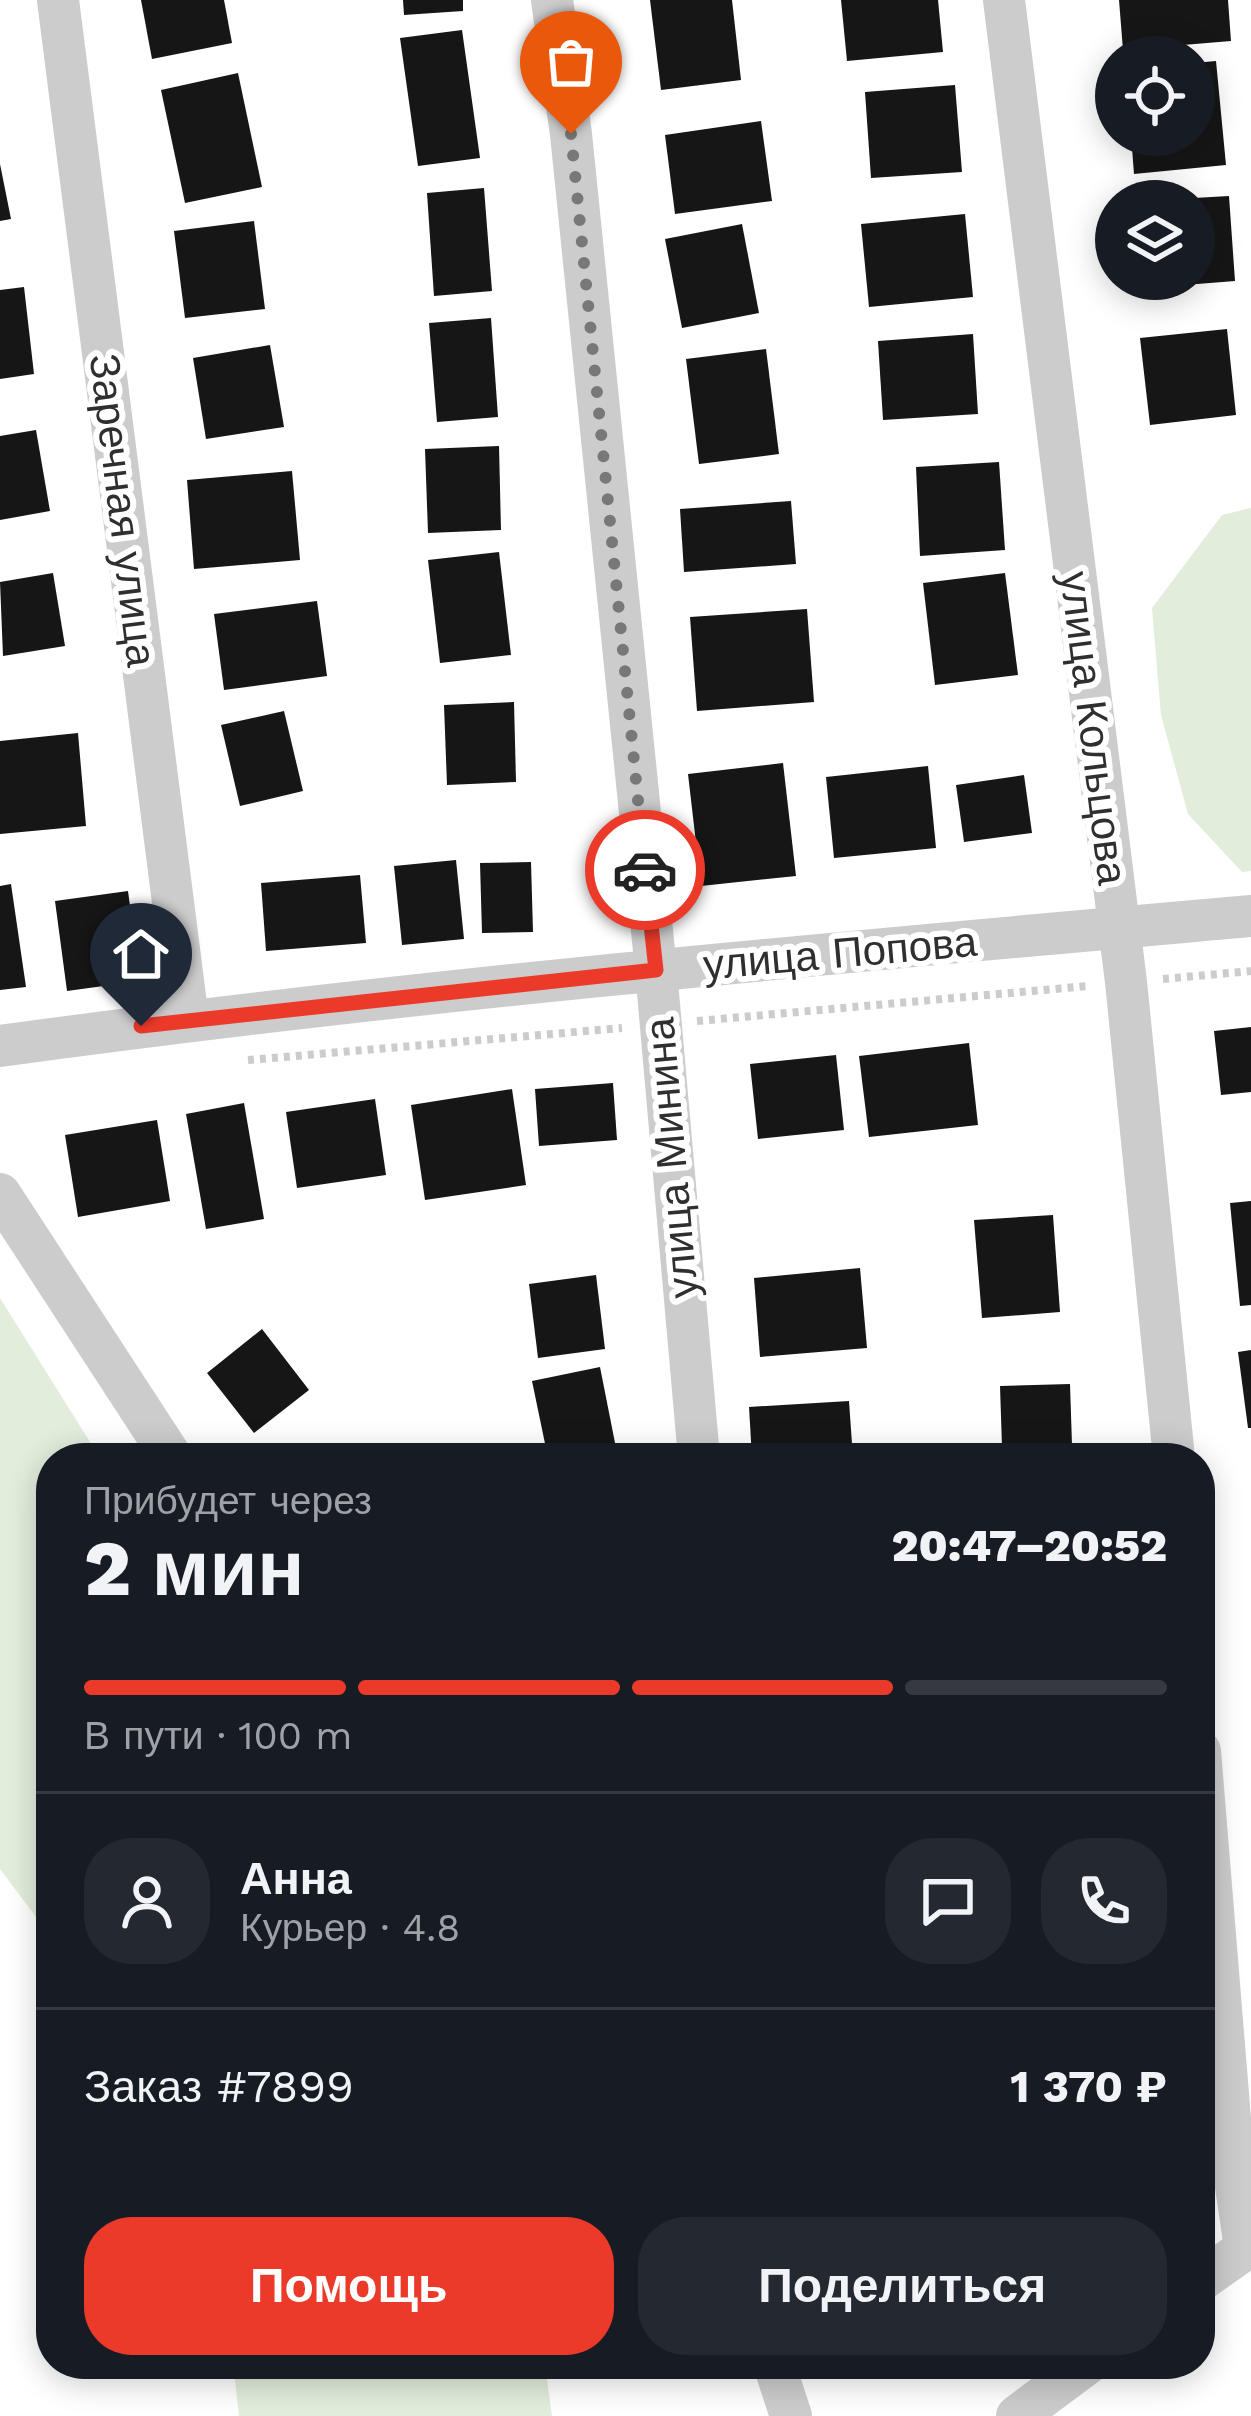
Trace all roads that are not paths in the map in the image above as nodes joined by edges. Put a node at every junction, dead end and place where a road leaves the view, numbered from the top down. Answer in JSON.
{"nodes":[{"id":1,"x":58,"y":0,"type":"edge"},
{"id":2,"x":552,"y":0,"type":"edge"},
{"id":3,"x":1004,"y":0,"type":"edge"},
{"id":4,"x":1251,"y":916,"type":"edge"},
{"id":5,"x":1119,"y":928,"type":"junction"},
{"id":6,"x":656,"y":970,"type":"junction"},
{"id":7,"x":188,"y":1020,"type":"junction"},
{"id":8,"x":0,"y":1046,"type":"edge"},
{"id":9,"x":0,"y":1194,"type":"edge"},
{"id":10,"x":162,"y":1443,"type":"edge"},
{"id":11,"x":698,"y":1443,"type":"edge"},
{"id":12,"x":1172,"y":1443,"type":"edge"},
{"id":13,"x":1215,"y":1935,"type":"edge"},
{"id":14,"x":1248,"y":2246,"type":"edge"},
{"id":15,"x":1215,"y":2270,"type":"edge"},
{"id":16,"x":780,"y":2379,"type":"edge"},
{"id":17,"x":1067,"y":2379,"type":"edge"},
{"id":18,"x":791,"y":2416,"type":"edge"},
{"id":19,"x":1017,"y":2416,"type":"edge"}],
"edges":[{"from":1,"to":7,"type":"street","name":"Заречная улица"},
{"from":2,"to":6,"type":"street","name":"улица Минина"},
{"from":3,"to":5,"type":"street","name":"улица Кольцова"},
{"from":4,"to":5,"type":"street","name":"улица Попова"},
{"from":5,"to":6,"type":"street","name":"улица Попова"},
{"from":5,"to":12,"type":"street","name":"улица Кольцова"},
{"from":6,"to":7,"type":"street","name":"улица Попова"},
{"from":6,"to":11,"type":"street","name":"улица Минина"},
{"from":7,"to":8,"type":"street","name":"улица Попова"},
{"from":9,"to":10,"type":"street"},
{"from":13,"to":14,"type":"street"},
{"from":14,"to":15,"type":"street"},
{"from":16,"to":18,"type":"street"},
{"from":17,"to":19,"type":"street"}]}
